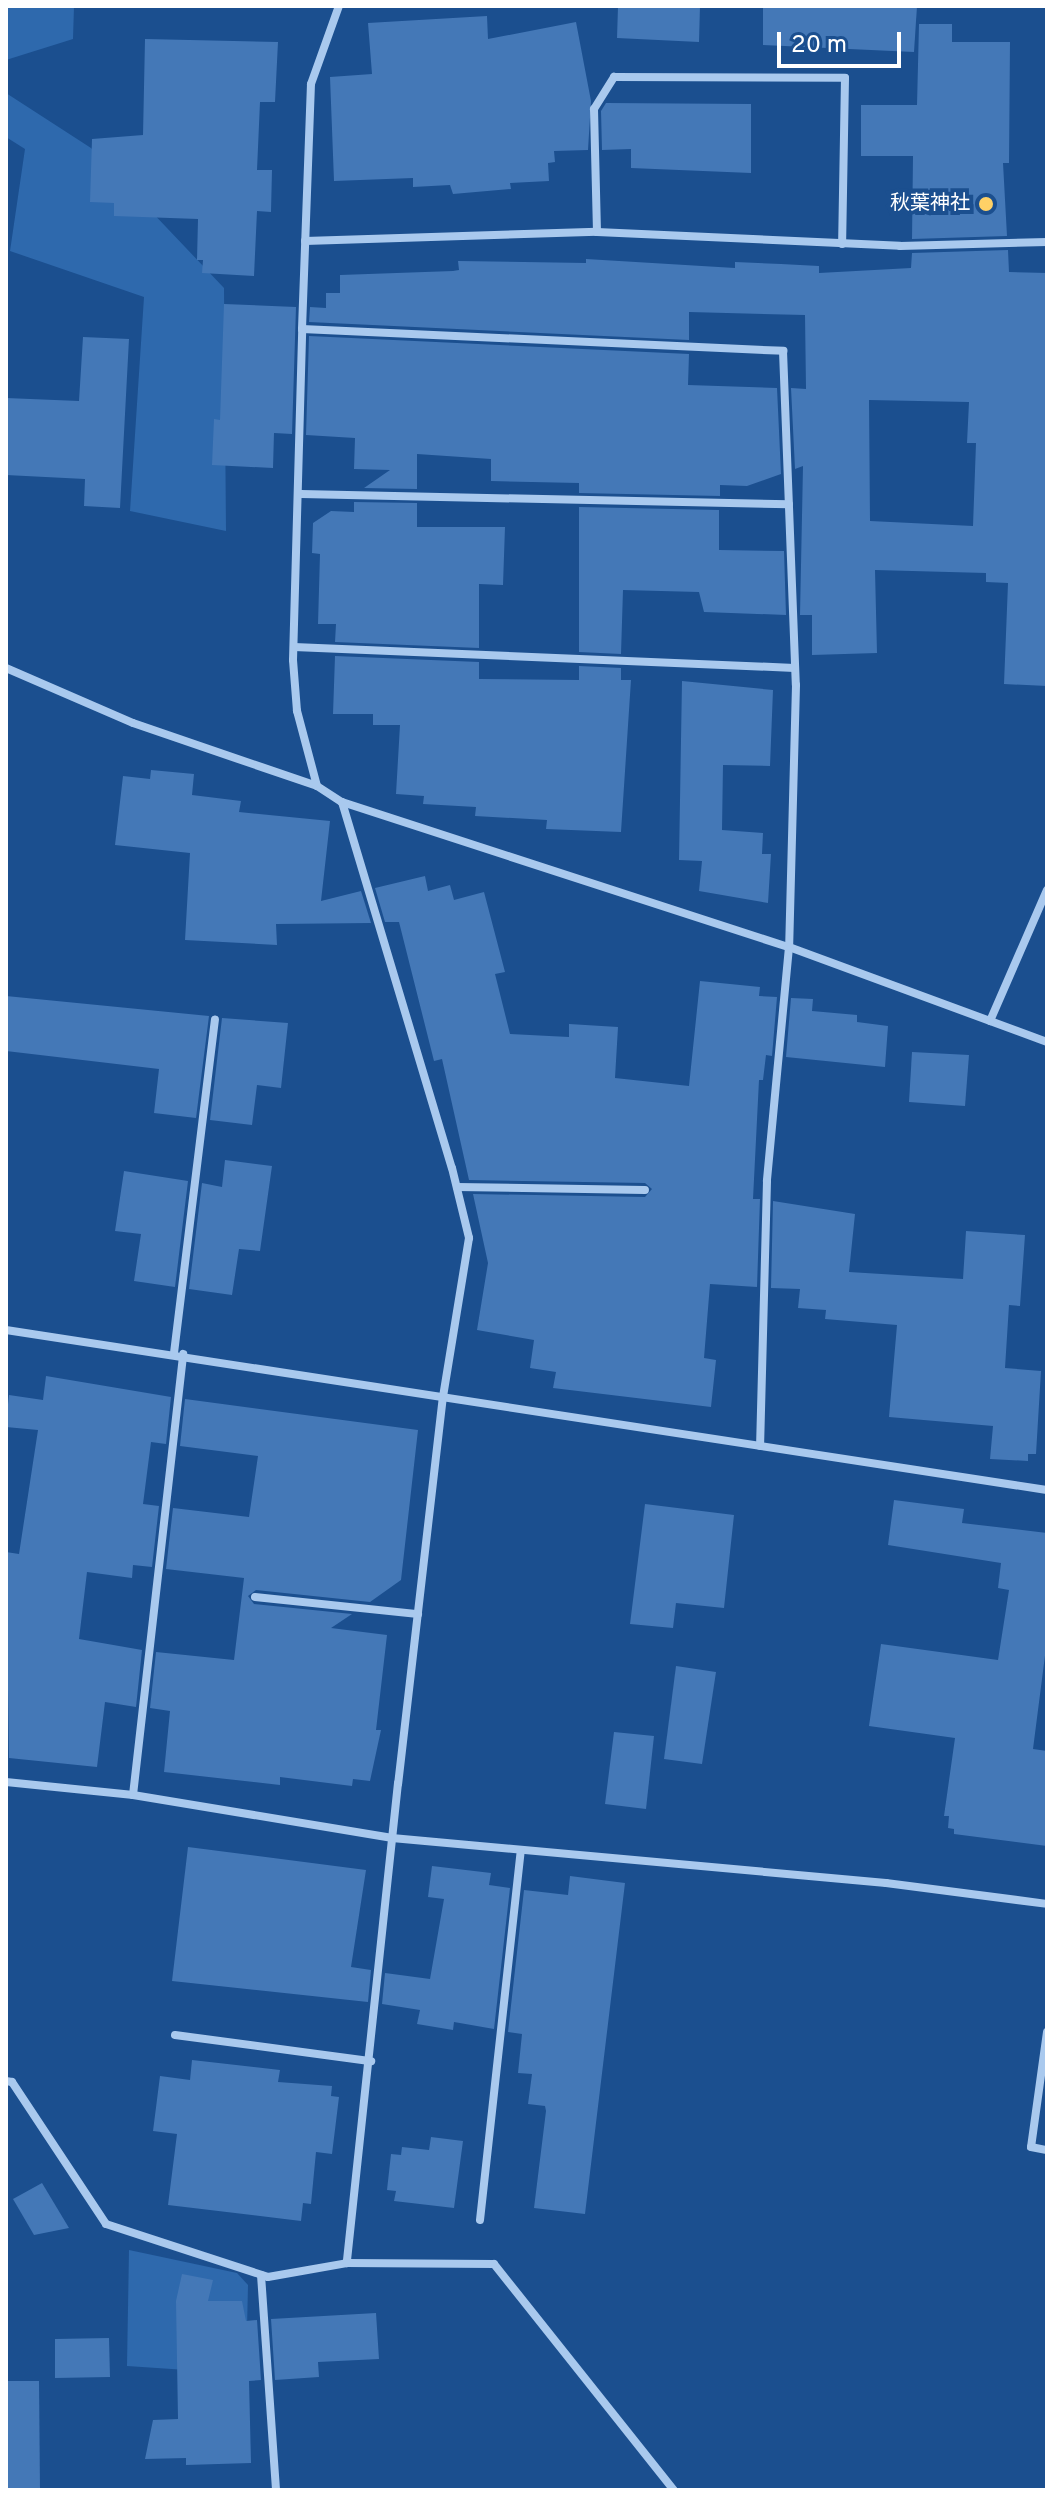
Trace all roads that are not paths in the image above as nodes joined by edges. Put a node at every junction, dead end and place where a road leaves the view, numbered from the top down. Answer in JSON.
{"nodes":[{"id":1,"x":339,"y":6,"type":"edge"},
{"id":2,"x":597,"y":232,"type":"junction"},
{"id":3,"x":305,"y":241,"type":"junction"},
{"id":4,"x":1047,"y":242,"type":"edge"},
{"id":5,"x":842,"y":244,"type":"junction"},
{"id":6,"x":302,"y":329,"type":"junction"},
{"id":7,"x":301,"y":494,"type":"junction"},
{"id":8,"x":789,"y":504,"type":"junction"},
{"id":9,"x":294,"y":647,"type":"junction"},
{"id":10,"x":6,"y":668,"type":"edge"},
{"id":11,"x":795,"y":668,"type":"junction"},
{"id":12,"x":317,"y":786,"type":"junction"},
{"id":13,"x":342,"y":802,"type":"junction"},
{"id":14,"x":1047,"y":890,"type":"edge"},
{"id":15,"x":789,"y":947,"type":"junction"},
{"id":16,"x":215,"y":1020,"type":"dead end"},
{"id":17,"x":990,"y":1021,"type":"junction"},
{"id":18,"x":1047,"y":1042,"type":"edge"},
{"id":19,"x":457,"y":1187,"type":"junction"},
{"id":20,"x":645,"y":1190,"type":"dead end"},
{"id":21,"x":6,"y":1330,"type":"edge"},
{"id":22,"x":179,"y":1354,"type":"junction"},
{"id":23,"x":443,"y":1396,"type":"junction"},
{"id":24,"x":760,"y":1446,"type":"junction"},
{"id":25,"x":1047,"y":1490,"type":"edge"},
{"id":26,"x":255,"y":1597,"type":"dead end"},
{"id":27,"x":418,"y":1614,"type":"junction"},
{"id":28,"x":6,"y":1782,"type":"edge"},
{"id":29,"x":133,"y":1795,"type":"junction"},
{"id":30,"x":392,"y":1838,"type":"junction"},
{"id":31,"x":521,"y":1851,"type":"junction"},
{"id":32,"x":1047,"y":1904,"type":"edge"},
{"id":33,"x":1047,"y":2032,"type":"edge"},
{"id":34,"x":175,"y":2035,"type":"dead end"},
{"id":35,"x":371,"y":2061,"type":"junction"},
{"id":36,"x":6,"y":2081,"type":"edge"},
{"id":37,"x":1047,"y":2150,"type":"edge"},
{"id":38,"x":480,"y":2220,"type":"dead end"},
{"id":39,"x":347,"y":2263,"type":"junction"},
{"id":40,"x":261,"y":2275,"type":"junction"},
{"id":41,"x":276,"y":2490,"type":"edge"},
{"id":42,"x":674,"y":2490,"type":"edge"}],
"edges":[{"from":1,"to":3,"type":"street"},
{"from":2,"to":3,"type":"street"},
{"from":2,"to":5,"type":"street"},
{"from":2,"to":5,"type":"street"},
{"from":3,"to":6,"type":"street"},
{"from":4,"to":5,"type":"street"},
{"from":6,"to":7,"type":"street"},
{"from":6,"to":8,"type":"street"},
{"from":7,"to":8,"type":"street"},
{"from":7,"to":9,"type":"street"},
{"from":8,"to":11,"type":"street"},
{"from":9,"to":11,"type":"street"},
{"from":9,"to":12,"type":"street"},
{"from":10,"to":12,"type":"street"},
{"from":11,"to":15,"type":"street"},
{"from":12,"to":13,"type":"street"},
{"from":13,"to":15,"type":"street"},
{"from":13,"to":19,"type":"street"},
{"from":14,"to":17,"type":"street"},
{"from":15,"to":17,"type":"street"},
{"from":15,"to":24,"type":"street"},
{"from":16,"to":22,"type":"street"},
{"from":17,"to":18,"type":"street"},
{"from":19,"to":20,"type":"street"},
{"from":19,"to":23,"type":"street"},
{"from":21,"to":22,"type":"street"},
{"from":22,"to":23,"type":"street"},
{"from":22,"to":29,"type":"street"},
{"from":23,"to":24,"type":"street"},
{"from":23,"to":27,"type":"street"},
{"from":24,"to":25,"type":"street"},
{"from":26,"to":27,"type":"street"},
{"from":27,"to":30,"type":"street"},
{"from":28,"to":29,"type":"street"},
{"from":29,"to":30,"type":"street"},
{"from":30,"to":31,"type":"street"},
{"from":30,"to":35,"type":"street"},
{"from":31,"to":32,"type":"street"},
{"from":31,"to":38,"type":"street"},
{"from":33,"to":37,"type":"street"},
{"from":34,"to":35,"type":"street"},
{"from":35,"to":39,"type":"street"},
{"from":36,"to":40,"type":"street"},
{"from":39,"to":40,"type":"street"},
{"from":39,"to":42,"type":"street"},
{"from":40,"to":41,"type":"street"}]}
